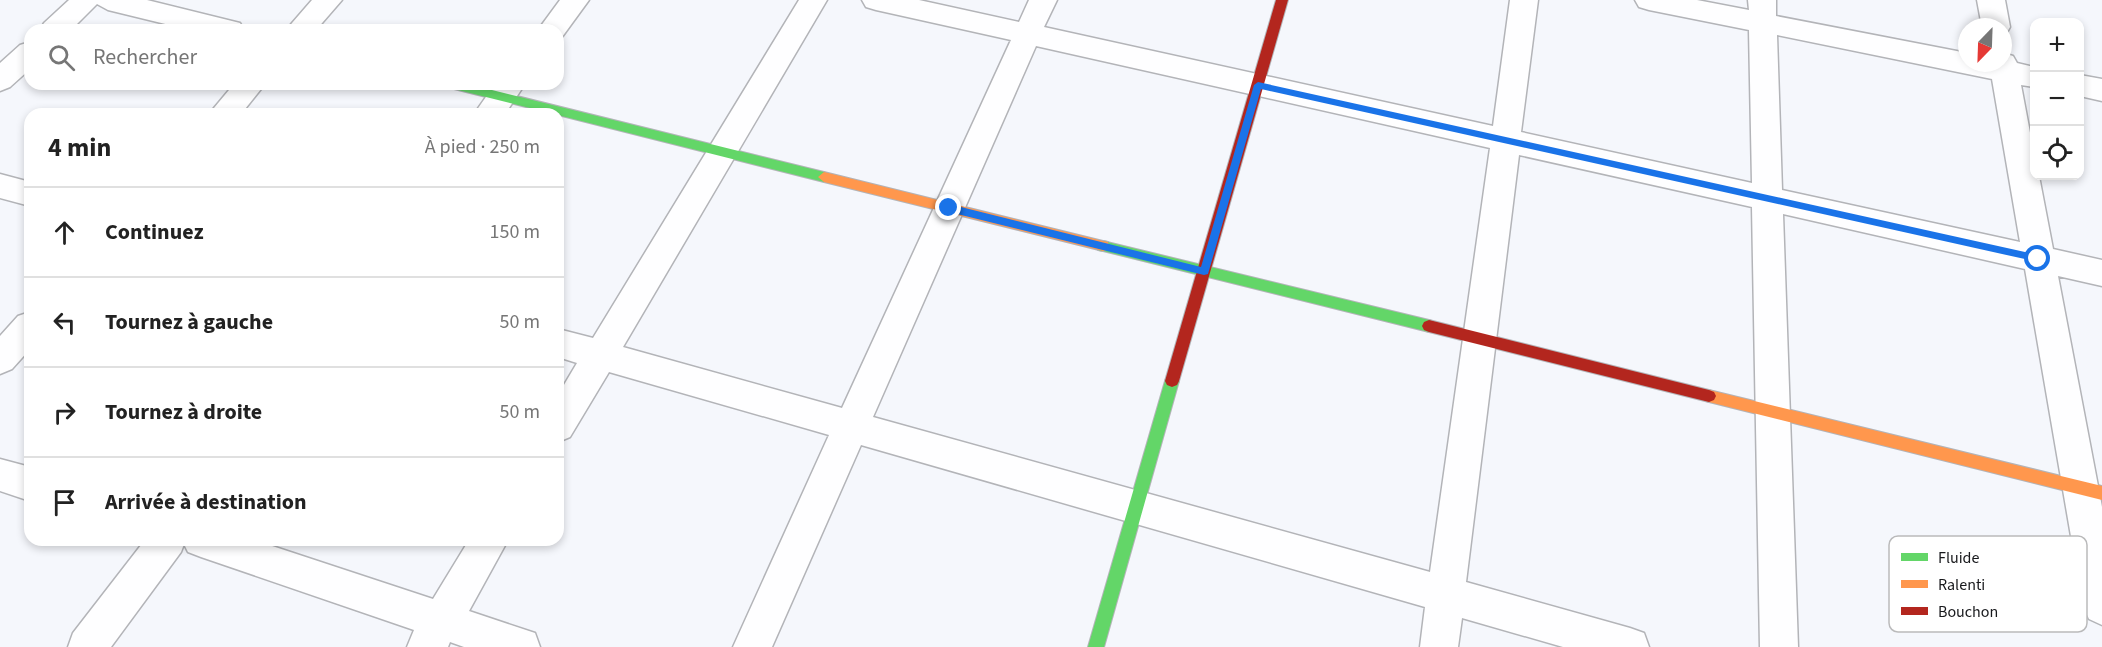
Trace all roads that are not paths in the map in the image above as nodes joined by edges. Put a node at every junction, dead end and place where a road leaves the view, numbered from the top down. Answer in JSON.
{"nodes":[{"id":1,"x":86,"y":0,"type":"edge"},
{"id":2,"x":108,"y":0,"type":"edge"},
{"id":3,"x":328,"y":0,"type":"edge"},
{"id":4,"x":575,"y":0,"type":"edge"},
{"id":5,"x":813,"y":0,"type":"edge"},
{"id":6,"x":876,"y":0,"type":"edge"},
{"id":7,"x":1043,"y":0,"type":"edge"},
{"id":8,"x":1282,"y":0,"type":"edge"},
{"id":9,"x":1524,"y":0,"type":"edge"},
{"id":10,"x":1649,"y":0,"type":"edge"},
{"id":11,"x":1991,"y":0,"type":"edge"},
{"id":12,"x":1762,"y":11,"type":"edge"},
{"id":13,"x":1994,"y":18,"type":"edge"},
{"id":14,"x":60,"y":24,"type":"edge"},
{"id":15,"x":206,"y":24,"type":"edge"},
{"id":16,"x":306,"y":24,"type":"edge"},
{"id":17,"x":557,"y":24,"type":"edge"},
{"id":18,"x":1028,"y":34,"type":"junction"},
{"id":19,"x":24,"y":58,"type":"edge"},
{"id":20,"x":2014,"y":70,"type":"edge"},
{"id":21,"x":0,"y":80,"type":"edge"},
{"id":22,"x":1258,"y":85,"type":"junction"},
{"id":23,"x":2084,"y":87,"type":"edge"},
{"id":24,"x":246,"y":90,"type":"edge"},
{"id":25,"x":471,"y":90,"type":"edge"},
{"id":26,"x":2102,"y":90,"type":"edge"},
{"id":27,"x":500,"y":98,"type":"edge"},
{"id":28,"x":229,"y":108,"type":"edge"},
{"id":29,"x":541,"y":108,"type":"edge"},
{"id":30,"x":564,"y":114,"type":"edge"},
{"id":31,"x":1505,"y":140,"type":"junction"},
{"id":32,"x":722,"y":152,"type":"junction"},
{"id":33,"x":0,"y":186,"type":"edge"},
{"id":34,"x":24,"y":192,"type":"edge"},
{"id":35,"x":1767,"y":198,"type":"junction"},
{"id":36,"x":949,"y":208,"type":"junction"},
{"id":37,"x":2038,"y":259,"type":"junction"},
{"id":38,"x":1204,"y":271,"type":"junction"},
{"id":39,"x":2102,"y":273,"type":"edge"},
{"id":40,"x":24,"y":333,"type":"edge"},
{"id":41,"x":1480,"y":339,"type":"junction"},
{"id":42,"x":564,"y":345,"type":"edge"},
{"id":43,"x":600,"y":356,"type":"junction"},
{"id":44,"x":0,"y":359,"type":"edge"},
{"id":45,"x":1773,"y":411,"type":"junction"},
{"id":46,"x":564,"y":416,"type":"edge"},
{"id":47,"x":851,"y":427,"type":"junction"},
{"id":48,"x":0,"y":475,"type":"edge"},
{"id":49,"x":24,"y":482,"type":"edge"},
{"id":50,"x":2091,"y":491,"type":"edge"},
{"id":51,"x":1136,"y":507,"type":"junction"},
{"id":52,"x":163,"y":546,"type":"edge"},
{"id":53,"x":216,"y":546,"type":"edge"},
{"id":54,"x":486,"y":546,"type":"edge"},
{"id":55,"x":1446,"y":595,"type":"junction"},
{"id":56,"x":2102,"y":606,"type":"edge"},
{"id":57,"x":434,"y":634,"type":"edge"},
{"id":58,"x":87,"y":647,"type":"edge"},
{"id":59,"x":521,"y":647,"type":"edge"},
{"id":60,"x":752,"y":647,"type":"edge"},
{"id":61,"x":1096,"y":647,"type":"edge"},
{"id":62,"x":1439,"y":647,"type":"edge"},
{"id":63,"x":1630,"y":647,"type":"edge"},
{"id":64,"x":1779,"y":647,"type":"edge"}],
"edges":[{"from":1,"to":14,"type":"street"},
{"from":2,"to":15,"type":"street"},
{"from":3,"to":16,"type":"street"},
{"from":4,"to":17,"type":"street"},
{"from":5,"to":32,"type":"street"},
{"from":6,"to":18,"type":"street"},
{"from":7,"to":18,"type":"street"},
{"from":8,"to":22,"type":"street"},
{"from":9,"to":31,"type":"street"},
{"from":10,"to":12,"type":"street"},
{"from":11,"to":13,"type":"street"},
{"from":12,"to":20,"type":"street"},
{"from":12,"to":35,"type":"street"},
{"from":18,"to":22,"type":"street"},
{"from":18,"to":36,"type":"street"},
{"from":19,"to":21,"type":"street"},
{"from":20,"to":37,"type":"street"},
{"from":22,"to":31,"type":"street"},
{"from":22,"to":38,"type":"street"},
{"from":23,"to":26,"type":"street"},
{"from":24,"to":28,"type":"street"},
{"from":25,"to":27,"type":"street"},
{"from":27,"to":29,"type":"street"},
{"from":30,"to":32,"type":"street"},
{"from":31,"to":35,"type":"street"},
{"from":31,"to":41,"type":"street"},
{"from":32,"to":36,"type":"street"},
{"from":32,"to":43,"type":"street"},
{"from":33,"to":34,"type":"street"},
{"from":35,"to":37,"type":"street"},
{"from":35,"to":45,"type":"street"},
{"from":36,"to":38,"type":"street"},
{"from":36,"to":47,"type":"street"},
{"from":37,"to":39,"type":"street"},
{"from":37,"to":50,"type":"street"},
{"from":38,"to":41,"type":"street"},
{"from":38,"to":51,"type":"street"},
{"from":40,"to":44,"type":"street"},
{"from":41,"to":45,"type":"street"},
{"from":41,"to":55,"type":"street"},
{"from":42,"to":43,"type":"street"},
{"from":43,"to":46,"type":"street"},
{"from":43,"to":47,"type":"street"},
{"from":45,"to":50,"type":"street"},
{"from":45,"to":64,"type":"street"},
{"from":47,"to":51,"type":"street"},
{"from":47,"to":60,"type":"street"},
{"from":48,"to":49,"type":"street"},
{"from":50,"to":56,"type":"street"},
{"from":51,"to":55,"type":"street"},
{"from":51,"to":61,"type":"street"},
{"from":52,"to":58,"type":"street"},
{"from":53,"to":57,"type":"street"},
{"from":54,"to":57,"type":"street"},
{"from":55,"to":62,"type":"street"},
{"from":55,"to":63,"type":"street"},
{"from":57,"to":59,"type":"street"}]}
